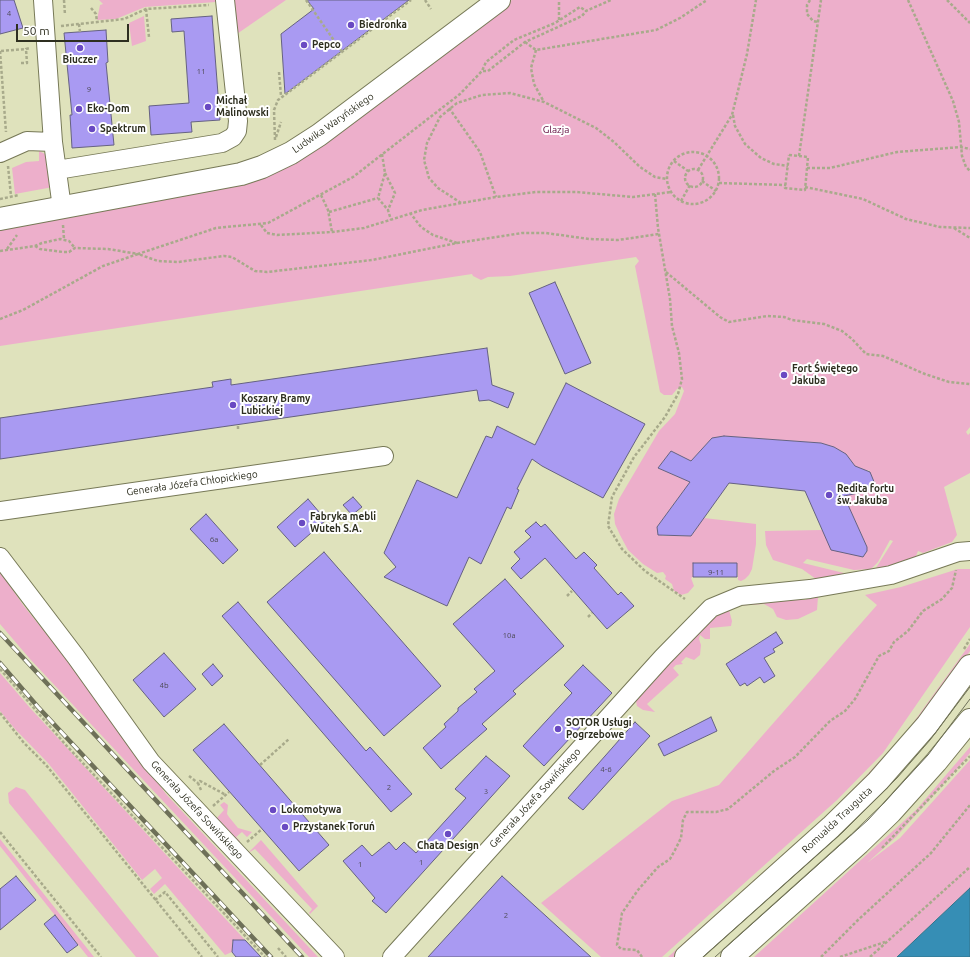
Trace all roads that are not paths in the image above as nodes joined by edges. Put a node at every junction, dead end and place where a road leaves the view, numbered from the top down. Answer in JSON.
{"nodes":[{"id":1,"x":43,"y":0,"type":"edge"},
{"id":2,"x":499,"y":0,"type":"edge"},
{"id":3,"x":226,"y":2,"type":"edge"},
{"id":4,"x":52,"y":142,"type":"junction"},
{"id":5,"x":0,"y":153,"type":"edge"},
{"id":6,"x":57,"y":170,"type":"junction"},
{"id":7,"x":62,"y":208,"type":"junction"},
{"id":8,"x":0,"y":219,"type":"edge"},
{"id":9,"x":384,"y":456,"type":"dead end"},
{"id":10,"x":0,"y":511,"type":"edge"},
{"id":11,"x":964,"y":551,"type":"edge"},
{"id":12,"x":0,"y":557,"type":"edge"},
{"id":13,"x":970,"y":666,"type":"edge"},
{"id":14,"x":970,"y":720,"type":"edge"},
{"id":15,"x":335,"y":957,"type":"edge"},
{"id":16,"x":392,"y":957,"type":"edge"},
{"id":17,"x":686,"y":957,"type":"edge"},
{"id":18,"x":732,"y":957,"type":"edge"}],
"edges":[{"from":1,"to":4,"type":"street"},
{"from":2,"to":7,"type":"main road","name":"Ludwika Waryńskiego"},
{"from":3,"to":6,"type":"street"},
{"from":4,"to":5,"type":"street"},
{"from":4,"to":6,"type":"street"},
{"from":6,"to":7,"type":"street"},
{"from":7,"to":8,"type":"main road","name":"Ludwika Waryńskiego"},
{"from":9,"to":10,"type":"street","name":"Generała Józefa Chłopickiego"},
{"from":11,"to":16,"type":"street","name":"Generała Józefa Sowińskiego"},
{"from":12,"to":15,"type":"street","name":"Generała Józefa Sowińskiego"},
{"from":13,"to":17,"type":"main road","name":"Romualda Traugutta"},
{"from":14,"to":18,"type":"main road"}]}
